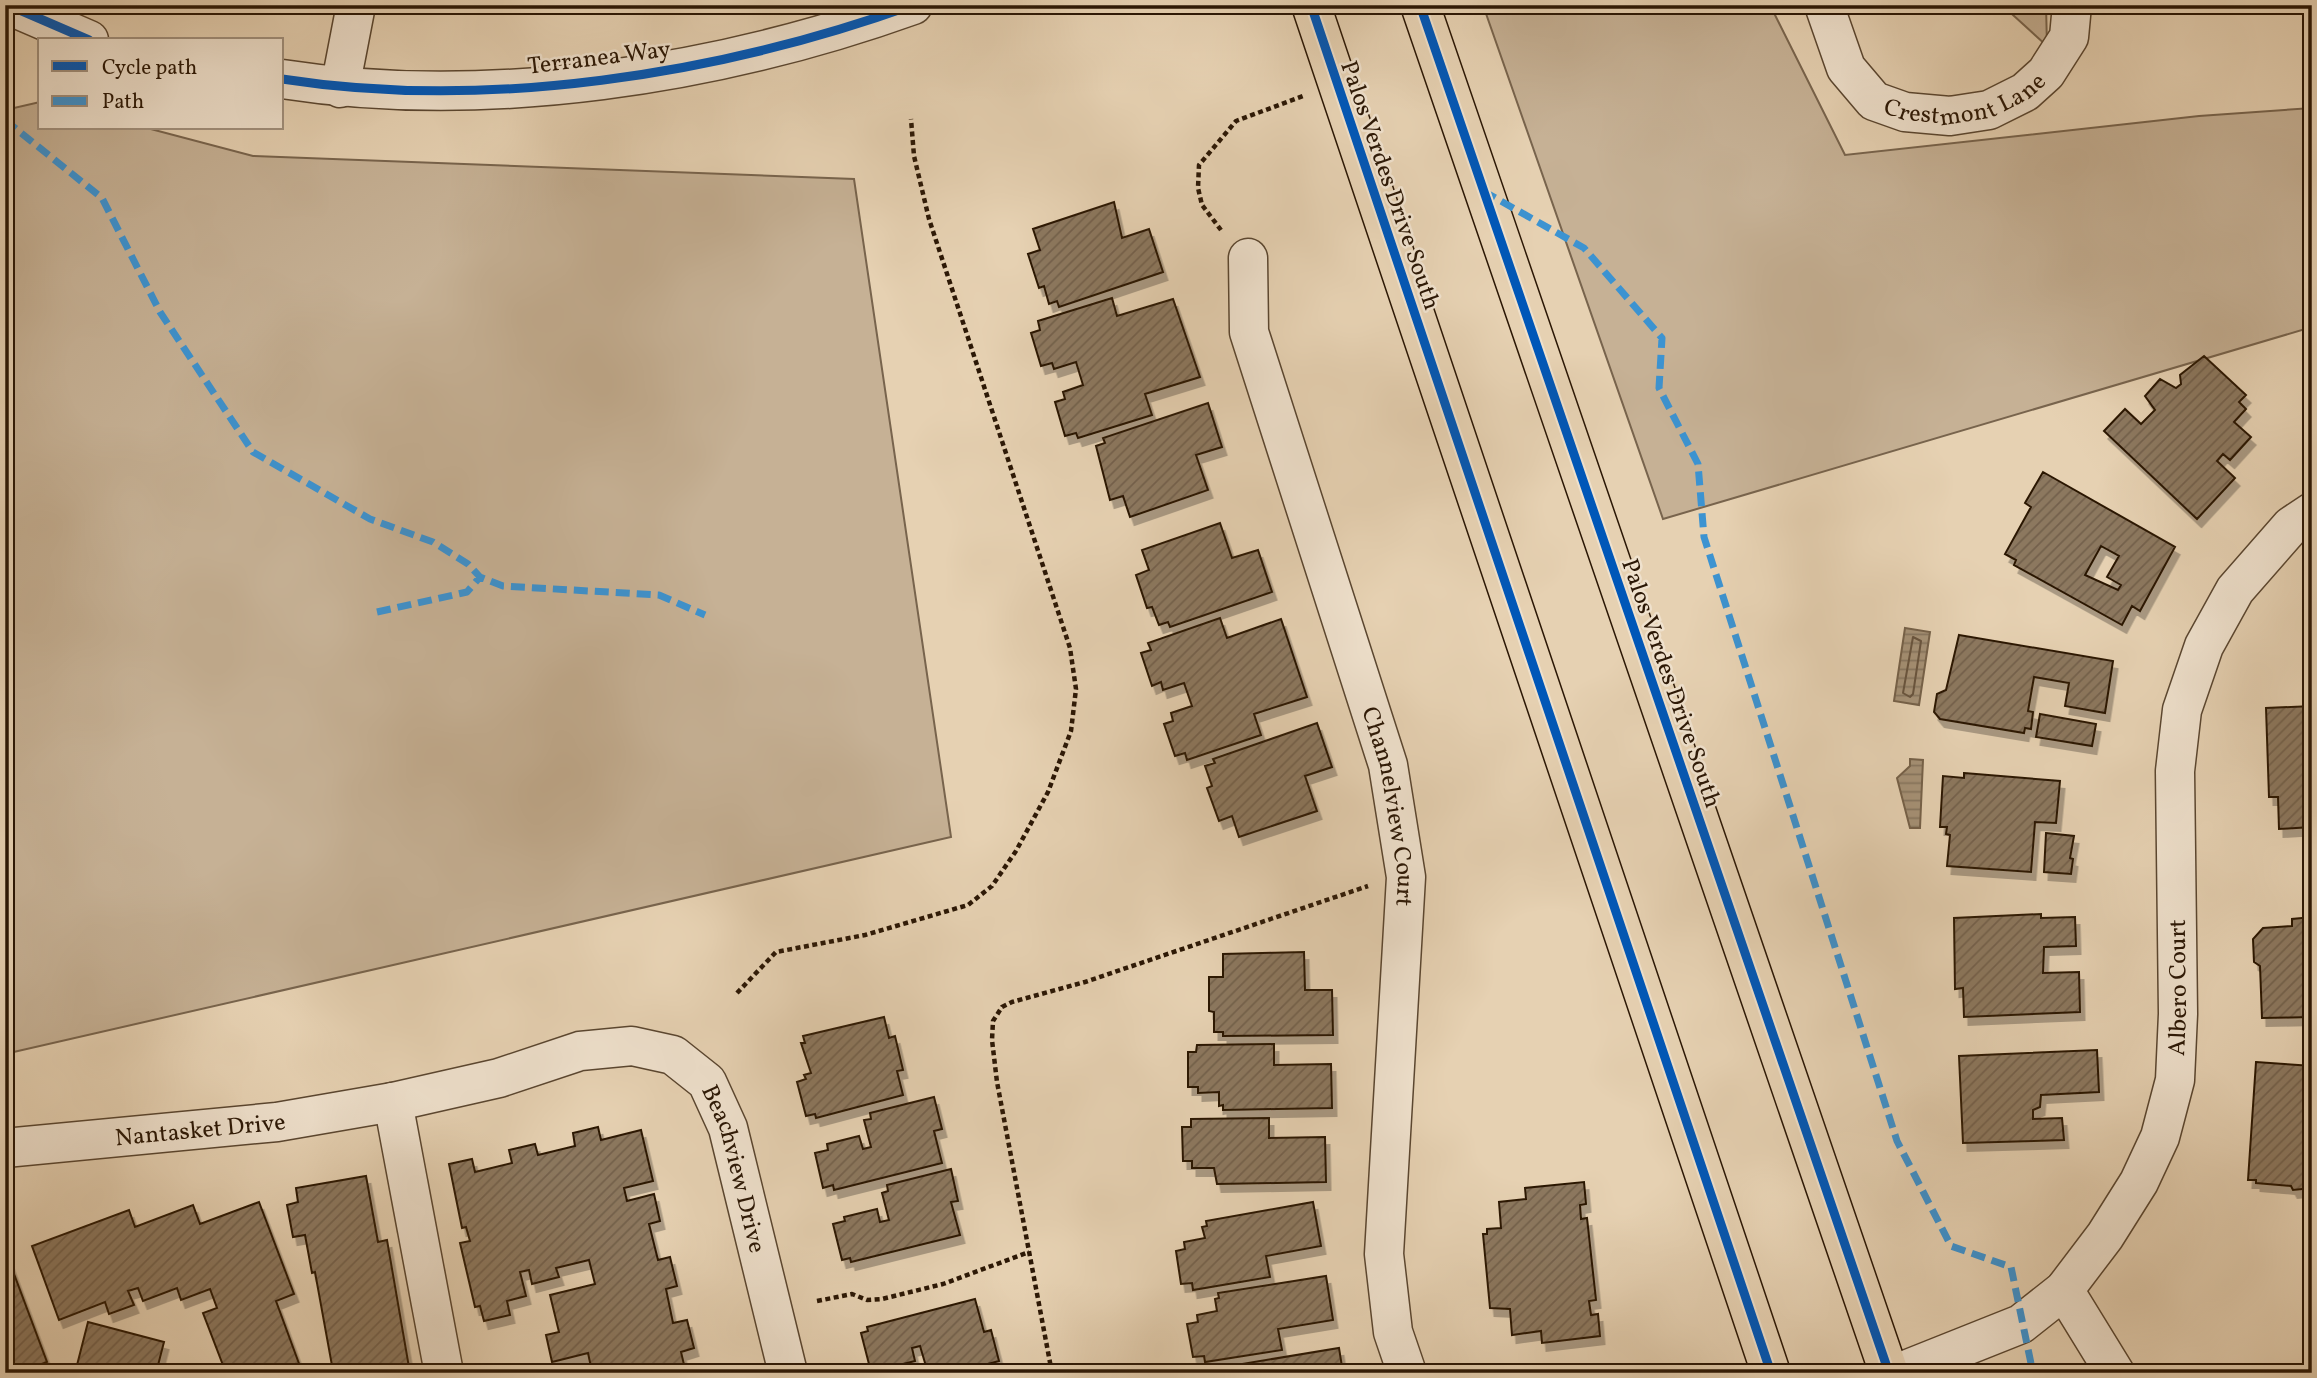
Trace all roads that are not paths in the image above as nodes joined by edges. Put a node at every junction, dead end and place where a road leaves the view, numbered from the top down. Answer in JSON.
{"nodes":[{"id":1,"x":8,"y":5,"type":"edge"},
{"id":2,"x":356,"y":5,"type":"edge"},
{"id":3,"x":913,"y":5,"type":"edge"},
{"id":4,"x":1311,"y":5,"type":"edge"},
{"id":5,"x":1420,"y":5,"type":"edge"},
{"id":6,"x":1824,"y":5,"type":"edge"},
{"id":7,"x":2072,"y":5,"type":"edge"},
{"id":8,"x":84,"y":38,"type":"edge"},
{"id":9,"x":284,"y":79,"type":"edge"},
{"id":10,"x":340,"y":88,"type":"junction"},
{"id":11,"x":1248,"y":258,"type":"dead end"},
{"id":12,"x":2312,"y":512,"type":"edge"},
{"id":13,"x":393,"y":1102,"type":"junction"},
{"id":14,"x":5,"y":1148,"type":"edge"},
{"id":15,"x":2064,"y":1290,"type":"junction"},
{"id":16,"x":444,"y":1373,"type":"edge"},
{"id":17,"x":788,"y":1373,"type":"edge"},
{"id":18,"x":1407,"y":1373,"type":"edge"},
{"id":19,"x":1771,"y":1373,"type":"edge"},
{"id":20,"x":1889,"y":1373,"type":"edge"},
{"id":21,"x":1898,"y":1373,"type":"edge"},
{"id":22,"x":2115,"y":1373,"type":"edge"}],
"edges":[{"from":1,"to":8,"type":"street"},
{"from":2,"to":10,"type":"street"},
{"from":3,"to":10,"type":"street","name":"Terranea Way"},
{"from":4,"to":19,"type":"main road","name":"Palos Verdes Drive South"},
{"from":5,"to":20,"type":"main road","name":"Palos Verdes Drive South"},
{"from":6,"to":7,"type":"street","name":"Crestmont Lane"},
{"from":9,"to":10,"type":"street","name":"Terranea Way"},
{"from":11,"to":18,"type":"street","name":"Channelview Court"},
{"from":12,"to":15,"type":"street","name":"Albero Court"},
{"from":13,"to":14,"type":"street","name":"Nantasket Drive"},
{"from":13,"to":16,"type":"street"},
{"from":13,"to":17,"type":"street","name":"Beachview Drive"},
{"from":15,"to":21,"type":"street","name":"Albero Court"},
{"from":15,"to":22,"type":"street"}]}
